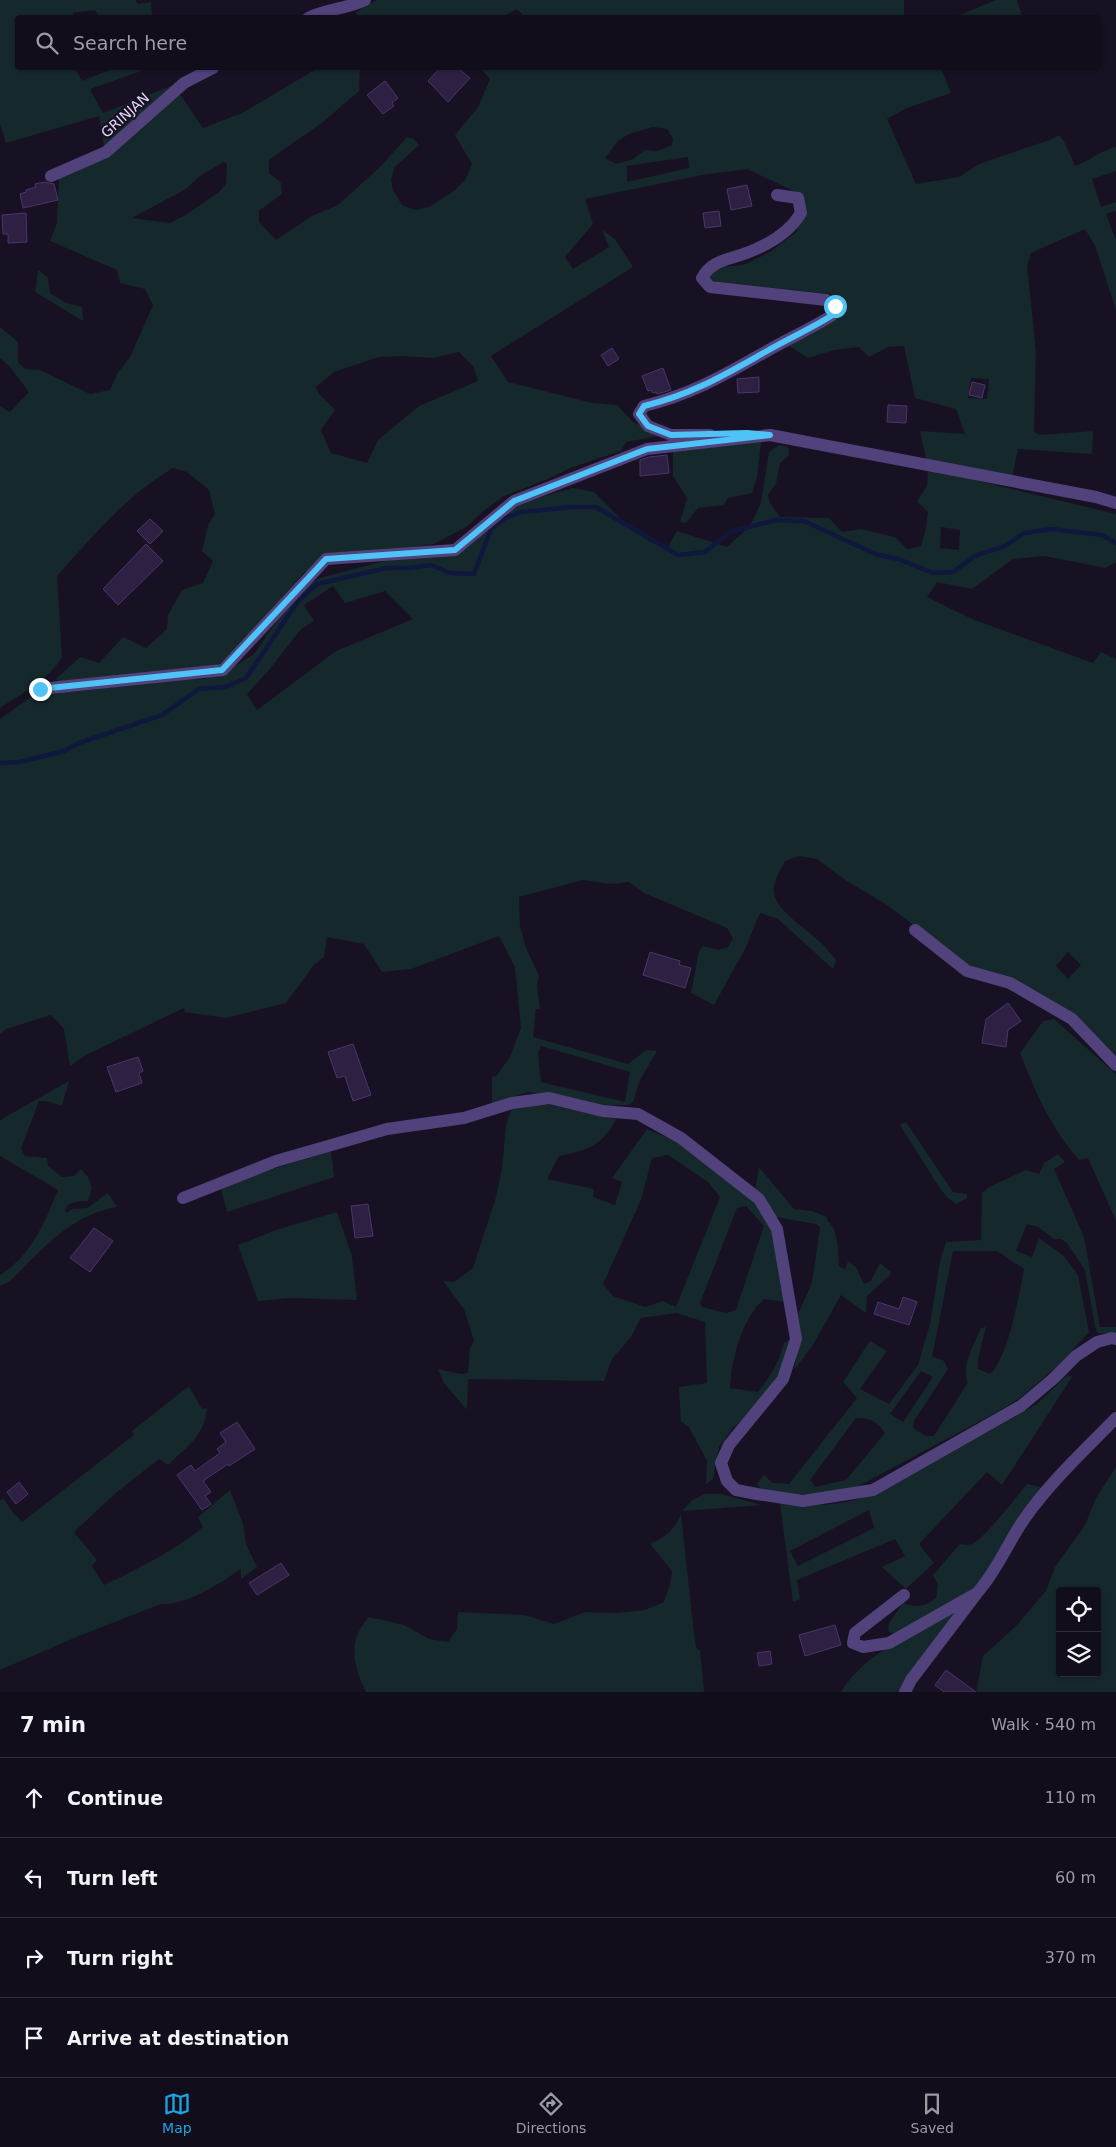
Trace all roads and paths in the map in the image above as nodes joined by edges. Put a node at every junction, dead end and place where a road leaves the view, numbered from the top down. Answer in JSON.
{"nodes":[{"id":1,"x":364,"y":0,"type":"edge"},
{"id":2,"x":316,"y":15,"type":"edge"},
{"id":3,"x":209,"y":70,"type":"edge"},
{"id":4,"x":51,"y":176,"type":"dead end"},
{"id":5,"x":777,"y":195,"type":"dead end"},
{"id":6,"x":770,"y":435,"type":"junction"},
{"id":7,"x":1116,"y":503,"type":"edge"},
{"id":8,"x":40,"y":689,"type":"dead end"},
{"id":9,"x":915,"y":930,"type":"dead end"},
{"id":10,"x":1116,"y":1065,"type":"edge"},
{"id":11,"x":183,"y":1198,"type":"dead end"},
{"id":12,"x":1116,"y":1340,"type":"edge"},
{"id":13,"x":1116,"y":1418,"type":"edge"},
{"id":14,"x":977,"y":1593,"type":"junction"},
{"id":15,"x":904,"y":1595,"type":"dead end"},
{"id":16,"x":905,"y":1692,"type":"edge"}],
"edges":[{"from":1,"to":2,"type":"street"},
{"from":3,"to":4,"type":"street","name":"GRINJAN"},
{"from":5,"to":6,"type":"street"},
{"from":6,"to":7,"type":"street"},
{"from":6,"to":8,"type":"street"},
{"from":9,"to":10,"type":"street"},
{"from":11,"to":12,"type":"street"},
{"from":13,"to":14,"type":"street"},
{"from":14,"to":15,"type":"street"},
{"from":14,"to":16,"type":"street"}]}
